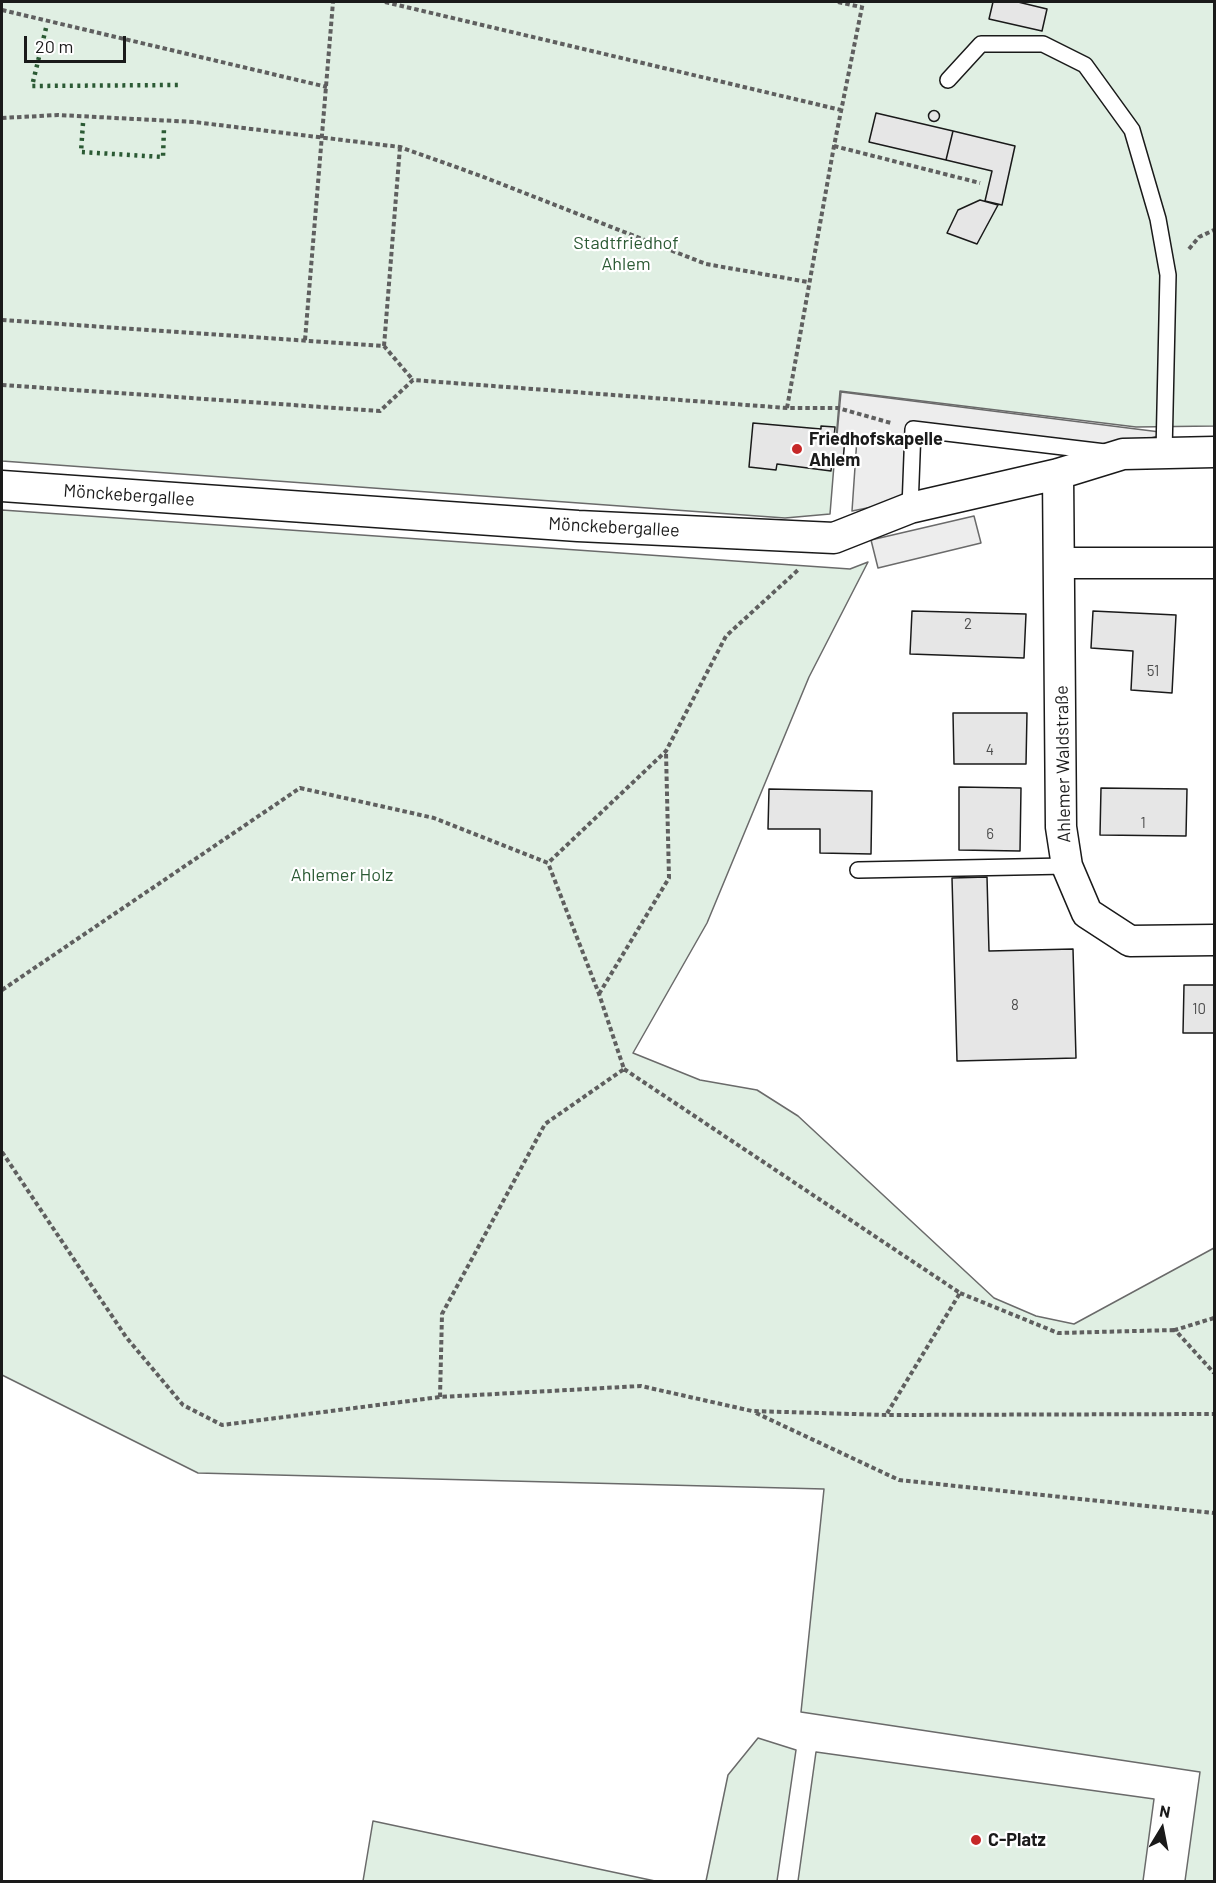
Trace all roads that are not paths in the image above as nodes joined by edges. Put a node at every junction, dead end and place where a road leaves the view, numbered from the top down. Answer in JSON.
{"nodes":[{"id":1,"x":948,"y":80,"type":"dead end"},
{"id":2,"x":1215,"y":452,"type":"edge"},
{"id":3,"x":1164,"y":453,"type":"junction"},
{"id":4,"x":1123,"y":454,"type":"junction"},
{"id":5,"x":1059,"y":474,"type":"junction"},
{"id":6,"x":2,"y":486,"type":"edge"},
{"id":7,"x":910,"y":508,"type":"junction"},
{"id":8,"x":1060,"y":563,"type":"junction"},
{"id":9,"x":1215,"y":563,"type":"edge"},
{"id":10,"x":1067,"y":866,"type":"junction"},
{"id":11,"x":858,"y":870,"type":"dead end"},
{"id":12,"x":1215,"y":940,"type":"edge"}],
"edges":[{"from":1,"to":3,"type":"lane"},
{"from":2,"to":3,"type":"street","name":"Mönckebergallee"},
{"from":3,"to":4,"type":"street","name":"Mönckebergallee"},
{"from":4,"to":5,"type":"street","name":"Mönckebergallee"},
{"from":4,"to":7,"type":"lane"},
{"from":5,"to":7,"type":"street","name":"Mönckebergallee"},
{"from":5,"to":8,"type":"street","name":"Ahlemer Waldstraße"},
{"from":6,"to":7,"type":"street","name":"Mönckebergallee"},
{"from":8,"to":9,"type":"street"},
{"from":8,"to":10,"type":"street","name":"Ahlemer Waldstraße"},
{"from":10,"to":11,"type":"lane"},
{"from":10,"to":12,"type":"street","name":"Ahlemer Waldstraße"}]}
